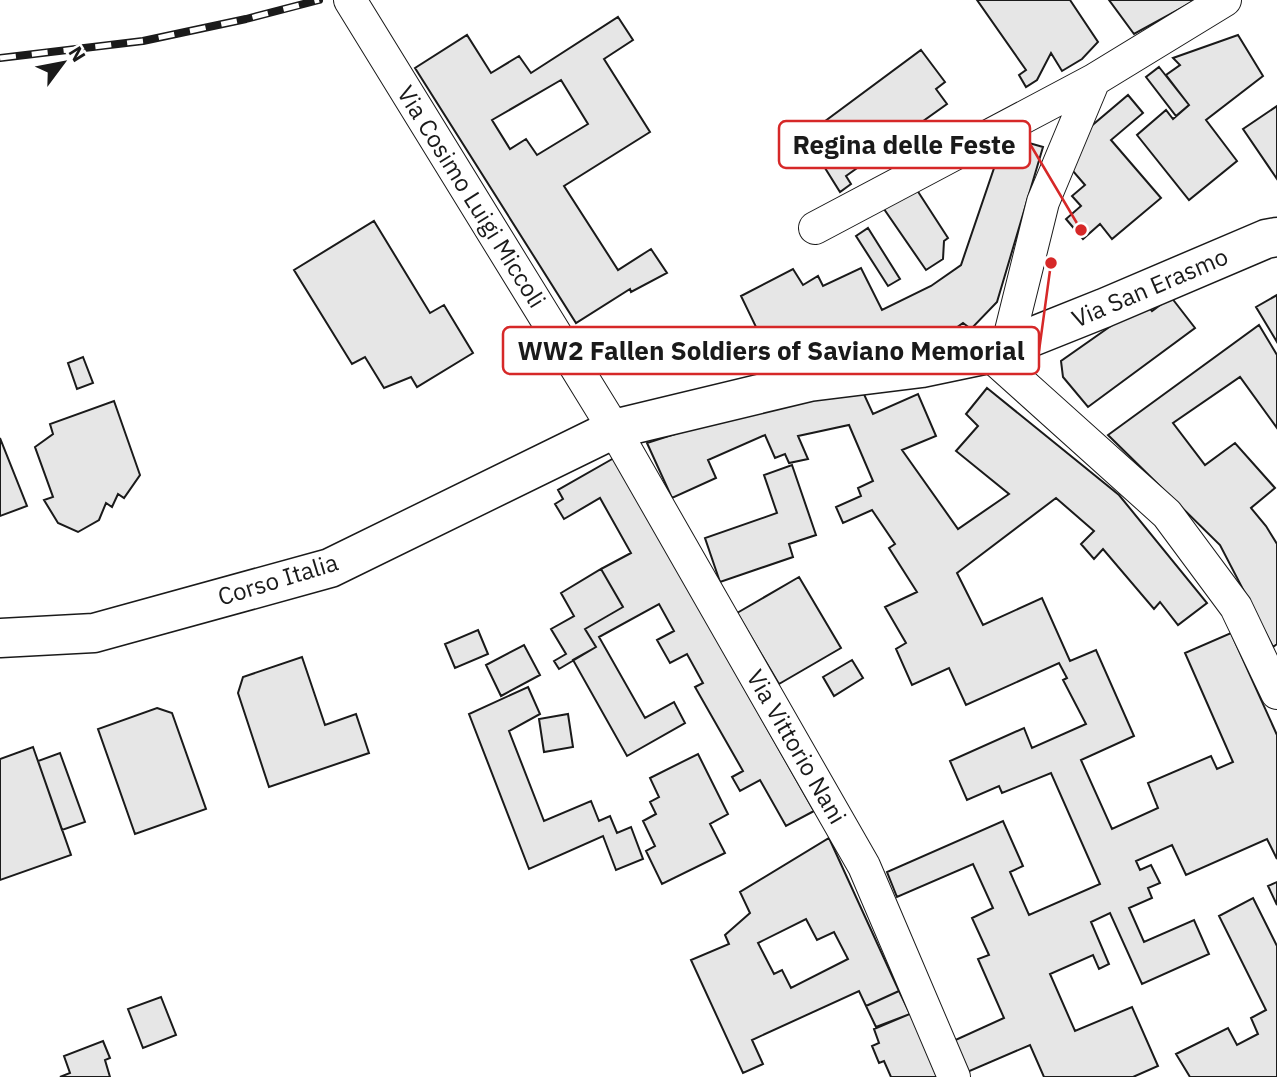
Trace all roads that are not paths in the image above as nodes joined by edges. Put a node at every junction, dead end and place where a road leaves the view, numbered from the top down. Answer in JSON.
{"nodes":[{"id":1,"x":350,"y":0,"type":"edge"},
{"id":2,"x":1225,"y":0,"type":"edge"},
{"id":3,"x":1094,"y":80,"type":"junction"},
{"id":4,"x":816,"y":228,"type":"dead end"},
{"id":5,"x":1277,"y":237,"type":"edge"},
{"id":6,"x":998,"y":351,"type":"junction"},
{"id":7,"x":614,"y":429,"type":"junction"},
{"id":8,"x":0,"y":638,"type":"edge"},
{"id":9,"x":1277,"y":693,"type":"edge"},
{"id":10,"x":954,"y":1077,"type":"edge"}],
"edges":[{"from":1,"to":7,"type":"street","name":"Via Cosimo Luigi Miccoli"},
{"from":2,"to":3,"type":"street"},
{"from":3,"to":4,"type":"street"},
{"from":3,"to":6,"type":"street"},
{"from":5,"to":6,"type":"main road","name":"Via San Erasmo"},
{"from":6,"to":7,"type":"main road","name":"Via San Erasmo"},
{"from":6,"to":9,"type":"street"},
{"from":7,"to":8,"type":"main road","name":"Corso Italia"},
{"from":7,"to":10,"type":"street","name":"Via Vittorio Nani"}]}
